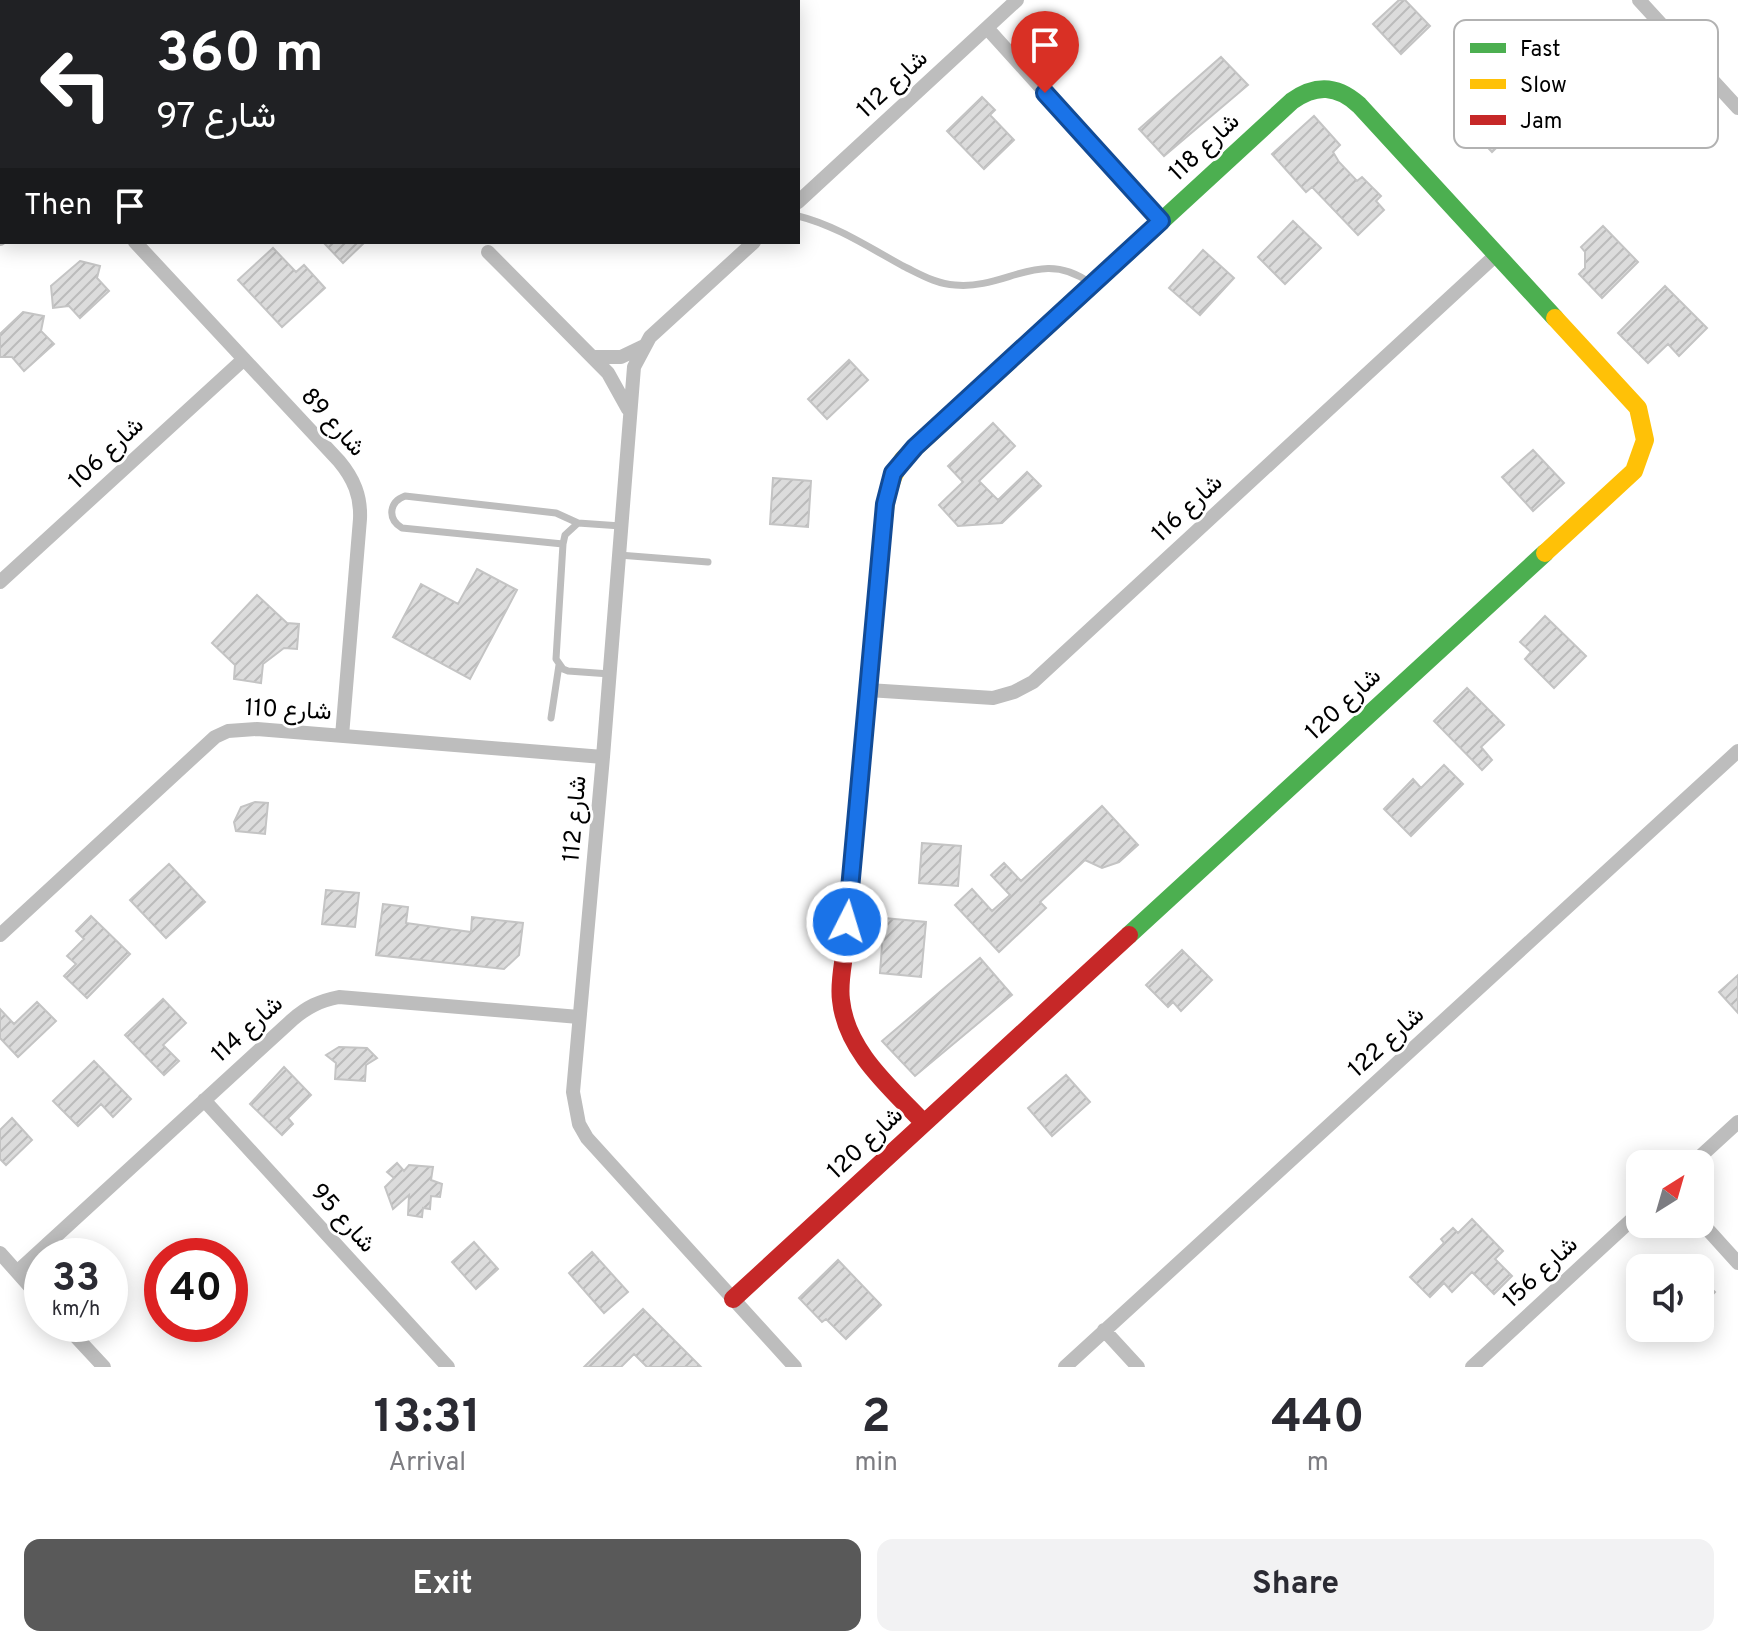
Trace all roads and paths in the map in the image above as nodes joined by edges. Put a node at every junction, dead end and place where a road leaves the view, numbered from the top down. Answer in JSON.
{"nodes":[{"id":1,"x":1017,"y":0,"type":"edge"},
{"id":2,"x":1639,"y":0,"type":"edge"},
{"id":3,"x":1657,"y":20,"type":"edge"},
{"id":4,"x":987,"y":28,"type":"junction"},
{"id":5,"x":1718,"y":86,"type":"edge"},
{"id":6,"x":1359,"y":105,"type":"joint"},
{"id":7,"x":1738,"y":108,"type":"edge"},
{"id":8,"x":800,"y":200,"type":"edge"},
{"id":9,"x":800,"y":217,"type":"edge"},
{"id":10,"x":1161,"y":221,"type":"junction"},
{"id":11,"x":137,"y":244,"type":"edge"},
{"id":12,"x":752,"y":244,"type":"edge"},
{"id":13,"x":488,"y":252,"type":"dead end"},
{"id":14,"x":1497,"y":254,"type":"junction"},
{"id":15,"x":1092,"y":285,"type":"junction"},
{"id":16,"x":644,"y":346,"type":"junction"},
{"id":17,"x":593,"y":357,"type":"junction"},
{"id":18,"x":244,"y":359,"type":"junction"},
{"id":19,"x":629,"y":412,"type":"junction"},
{"id":20,"x":578,"y":523,"type":"junction"},
{"id":21,"x":621,"y":526,"type":"junction"},
{"id":22,"x":563,"y":544,"type":"junction"},
{"id":23,"x":619,"y":555,"type":"junction"},
{"id":24,"x":708,"y":562,"type":"dead end"},
{"id":25,"x":0,"y":582,"type":"edge"},
{"id":26,"x":559,"y":665,"type":"junction"},
{"id":27,"x":610,"y":674,"type":"junction"},
{"id":28,"x":868,"y":690,"type":"junction"},
{"id":29,"x":551,"y":718,"type":"dead end"},
{"id":30,"x":342,"y":736,"type":"junction"},
{"id":31,"x":1738,"y":751,"type":"edge"},
{"id":32,"x":603,"y":757,"type":"junction"},
{"id":33,"x":0,"y":935,"type":"edge"},
{"id":34,"x":579,"y":1017,"type":"junction"},
{"id":35,"x":204,"y":1100,"type":"junction"},
{"id":36,"x":1738,"y":1122,"type":"edge"},
{"id":37,"x":924,"y":1123,"type":"junction"},
{"id":38,"x":1707,"y":1150,"type":"edge"},
{"id":39,"x":1626,"y":1225,"type":"edge"},
{"id":40,"x":1714,"y":1236,"type":"edge"},
{"id":41,"x":0,"y":1253,"type":"edge"},
{"id":42,"x":1738,"y":1263,"type":"edge"},
{"id":43,"x":17,"y":1272,"type":"junction"},
{"id":44,"x":24,"y":1280,"type":"edge"},
{"id":45,"x":733,"y":1299,"type":"junction"},
{"id":46,"x":1104,"y":1330,"type":"junction"},
{"id":47,"x":81,"y":1342,"type":"edge"},
{"id":48,"x":1481,"y":1364,"type":"edge"},
{"id":49,"x":104,"y":1367,"type":"edge"},
{"id":50,"x":448,"y":1367,"type":"edge"},
{"id":51,"x":795,"y":1367,"type":"edge"},
{"id":52,"x":1065,"y":1367,"type":"edge"},
{"id":53,"x":1138,"y":1367,"type":"edge"}],
"edges":[{"from":1,"to":4,"type":"street","name":"شارع 112"},
{"from":2,"to":3,"type":"street"},
{"from":4,"to":8,"type":"street","name":"شارع 112"},
{"from":4,"to":10,"type":"street"},
{"from":5,"to":7,"type":"street"},
{"from":6,"to":10,"type":"street","name":"شارع 118"},
{"from":6,"to":14,"type":"street","name":"شارع 120"},
{"from":9,"to":15,"type":"lane"},
{"from":10,"to":15,"type":"street","name":"شارع 118"},
{"from":11,"to":18,"type":"street","name":"شارع 89"},
{"from":12,"to":16,"type":"street","name":"شارع 112"},
{"from":13,"to":17,"type":"street"},
{"from":14,"to":28,"type":"street","name":"شارع 116"},
{"from":14,"to":37,"type":"street","name":"شارع 120"},
{"from":15,"to":28,"type":"street","name":"شارع 118"},
{"from":16,"to":17,"type":"street"},
{"from":16,"to":19,"type":"street","name":"شارع 112"},
{"from":17,"to":19,"type":"street"},
{"from":18,"to":25,"type":"street","name":"شارع 106"},
{"from":18,"to":30,"type":"street","name":"شارع 89"},
{"from":19,"to":21,"type":"street","name":"شارع 112"},
{"from":20,"to":21,"type":"lane"},
{"from":20,"to":22,"type":"lane"},
{"from":20,"to":22,"type":"lane"},
{"from":21,"to":23,"type":"street","name":"شارع 112"},
{"from":22,"to":26,"type":"lane"},
{"from":23,"to":24,"type":"lane"},
{"from":23,"to":27,"type":"street","name":"شارع 112"},
{"from":26,"to":27,"type":"lane"},
{"from":26,"to":29,"type":"lane"},
{"from":27,"to":32,"type":"street","name":"شارع 112"},
{"from":28,"to":37,"type":"street","name":"شارع 118"},
{"from":30,"to":32,"type":"street","name":"شارع 110"},
{"from":30,"to":33,"type":"street","name":"شارع 110"},
{"from":31,"to":46,"type":"street","name":"شارع 122"},
{"from":32,"to":34,"type":"street","name":"شارع 112"},
{"from":34,"to":35,"type":"street","name":"شارع 114"},
{"from":34,"to":45,"type":"street","name":"شارع 112"},
{"from":35,"to":43,"type":"street","name":"شارع 114"},
{"from":35,"to":50,"type":"street","name":"شارع 95"},
{"from":36,"to":38,"type":"street"},
{"from":37,"to":45,"type":"street","name":"شارع 120"},
{"from":39,"to":48,"type":"street","name":"شارع 156"},
{"from":40,"to":42,"type":"street"},
{"from":41,"to":43,"type":"street"},
{"from":43,"to":44,"type":"street"},
{"from":45,"to":51,"type":"street","name":"شارع 112"},
{"from":46,"to":52,"type":"street","name":"شارع 122"},
{"from":46,"to":53,"type":"street"},
{"from":47,"to":49,"type":"street"}]}
